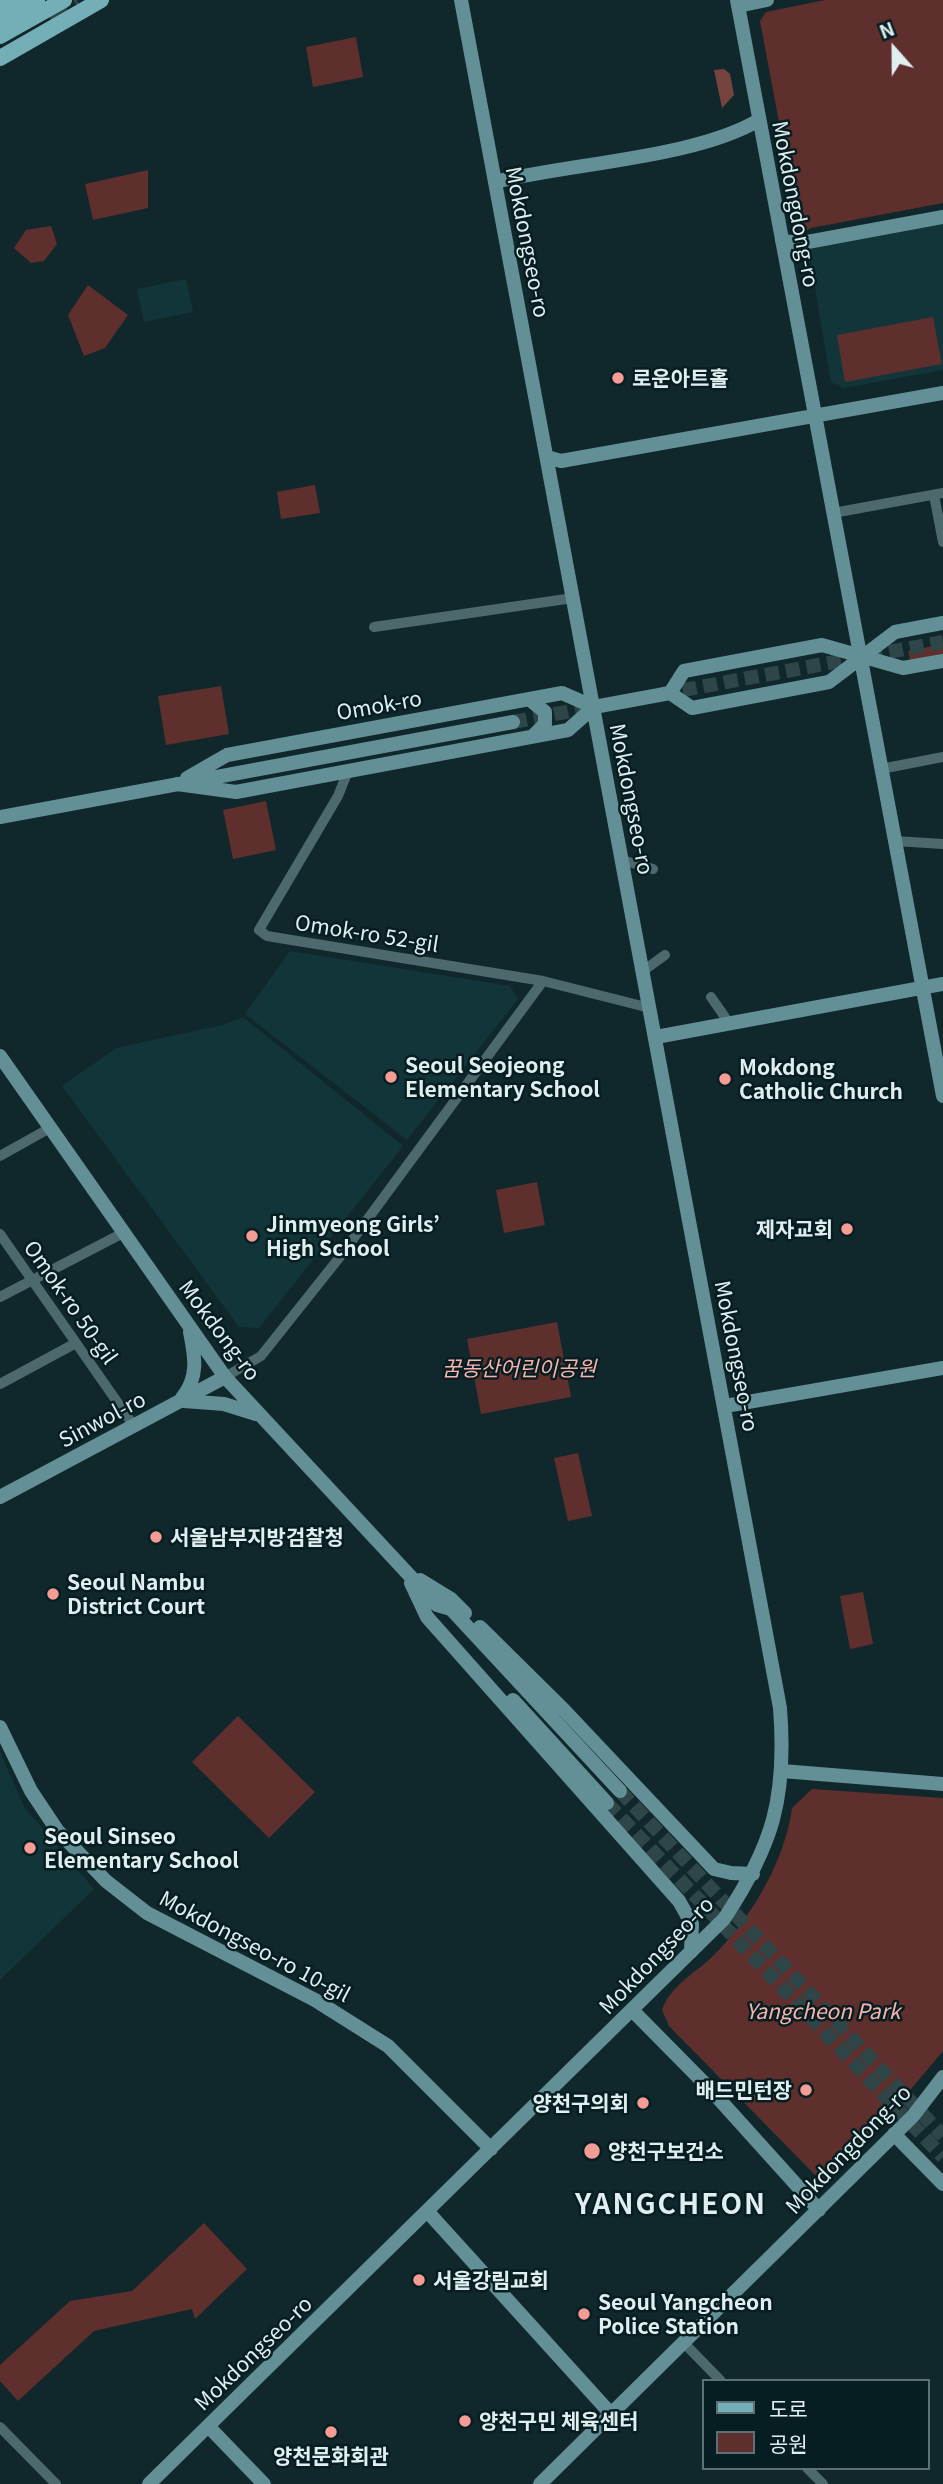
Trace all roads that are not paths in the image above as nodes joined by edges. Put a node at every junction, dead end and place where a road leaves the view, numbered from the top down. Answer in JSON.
{"nodes":[{"id":1,"x":13,"y":0,"type":"edge"},
{"id":2,"x":37,"y":0,"type":"tunnel mouth"},
{"id":3,"x":64,"y":0,"type":"edge"},
{"id":4,"x":101,"y":0,"type":"edge"},
{"id":5,"x":461,"y":0,"type":"edge"},
{"id":6,"x":767,"y":0,"type":"edge"},
{"id":7,"x":737,"y":3,"type":"edge"},
{"id":8,"x":0,"y":7,"type":"edge"},
{"id":9,"x":0,"y":21,"type":"edge"},
{"id":10,"x":0,"y":36,"type":"edge"},
{"id":11,"x":0,"y":58,"type":"edge"},
{"id":12,"x":759,"y":120,"type":"junction"},
{"id":13,"x":495,"y":182,"type":"junction"},
{"id":14,"x":943,"y":217,"type":"edge"},
{"id":15,"x":782,"y":241,"type":"junction"},
{"id":16,"x":943,"y":393,"type":"edge"},
{"id":17,"x":815,"y":416,"type":"junction"},
{"id":18,"x":547,"y":457,"type":"junction"},
{"id":19,"x":938,"y":494,"type":"edge"},
{"id":20,"x":833,"y":513,"type":"junction"},
{"id":21,"x":943,"y":542,"type":"edge"},
{"id":22,"x":573,"y":598,"type":"junction"},
{"id":23,"x":943,"y":623,"type":"edge"},
{"id":24,"x":374,"y":627,"type":"dead end"},
{"id":25,"x":860,"y":657,"type":"junction"},
{"id":26,"x":943,"y":661,"type":"edge"},
{"id":27,"x":670,"y":693,"type":"junction"},
{"id":28,"x":529,"y":699,"type":"junction"},
{"id":29,"x":594,"y":707,"type":"junction"},
{"id":30,"x":513,"y":722,"type":"tunnel mouth"},
{"id":31,"x":531,"y":737,"type":"junction"},
{"id":32,"x":943,"y":757,"type":"edge"},
{"id":33,"x":881,"y":769,"type":"junction"},
{"id":34,"x":348,"y":771,"type":"junction"},
{"id":35,"x":177,"y":784,"type":"junction"},
{"id":36,"x":0,"y":817,"type":"edge"},
{"id":37,"x":895,"y":841,"type":"junction"},
{"id":38,"x":943,"y":844,"type":"edge"},
{"id":39,"x":622,"y":860,"type":"junction"},
{"id":40,"x":653,"y":869,"type":"dead end"},
{"id":41,"x":665,"y":955,"type":"dead end"},
{"id":42,"x":643,"y":971,"type":"junction"},
{"id":43,"x":543,"y":981,"type":"junction"},
{"id":44,"x":943,"y":984,"type":"edge"},
{"id":45,"x":923,"y":988,"type":"junction"},
{"id":46,"x":711,"y":997,"type":"dead end"},
{"id":47,"x":650,"y":1008,"type":"junction"},
{"id":48,"x":729,"y":1023,"type":"junction"},
{"id":49,"x":656,"y":1037,"type":"junction"},
{"id":50,"x":0,"y":1056,"type":"edge"},
{"id":51,"x":943,"y":1096,"type":"edge"},
{"id":52,"x":50,"y":1128,"type":"junction"},
{"id":53,"x":0,"y":1156,"type":"edge"},
{"id":54,"x":123,"y":1233,"type":"junction"},
{"id":55,"x":0,"y":1234,"type":"edge"},
{"id":56,"x":32,"y":1280,"type":"junction"},
{"id":57,"x":0,"y":1297,"type":"edge"},
{"id":58,"x":189,"y":1327,"type":"junction"},
{"id":59,"x":76,"y":1343,"type":"junction"},
{"id":60,"x":943,"y":1368,"type":"edge"},
{"id":61,"x":225,"y":1377,"type":"junction"},
{"id":62,"x":0,"y":1384,"type":"edge"},
{"id":63,"x":179,"y":1401,"type":"junction"},
{"id":64,"x":725,"y":1406,"type":"junction"},
{"id":65,"x":262,"y":1416,"type":"junction"},
{"id":66,"x":134,"y":1426,"type":"junction"},
{"id":67,"x":0,"y":1497,"type":"edge"},
{"id":68,"x":404,"y":1570,"type":"junction"},
{"id":69,"x":437,"y":1605,"type":"junction"},
{"id":70,"x":0,"y":1727,"type":"edge"},
{"id":71,"x":782,"y":1771,"type":"junction"},
{"id":72,"x":943,"y":1784,"type":"edge"},
{"id":73,"x":620,"y":1791,"type":"tunnel mouth"},
{"id":74,"x":607,"y":1803,"type":"tunnel mouth"},
{"id":75,"x":753,"y":1874,"type":"junction"},
{"id":76,"x":691,"y":1952,"type":"junction"},
{"id":77,"x":632,"y":2010,"type":"junction"},
{"id":78,"x":941,"y":2087,"type":"edge"},
{"id":79,"x":894,"y":2134,"type":"junction"},
{"id":80,"x":491,"y":2148,"type":"junction"},
{"id":81,"x":943,"y":2184,"type":"edge"},
{"id":82,"x":819,"y":2210,"type":"junction"},
{"id":83,"x":427,"y":2211,"type":"junction"},
{"id":84,"x":684,"y":2343,"type":"junction"},
{"id":85,"x":719,"y":2379,"type":"edge"},
{"id":86,"x":611,"y":2414,"type":"junction"},
{"id":87,"x":208,"y":2426,"type":"junction"},
{"id":88,"x":0,"y":2427,"type":"edge"},
{"id":89,"x":809,"y":2470,"type":"edge"},
{"id":90,"x":56,"y":2484,"type":"edge"},
{"id":91,"x":149,"y":2484,"type":"edge"},
{"id":92,"x":264,"y":2484,"type":"edge"},
{"id":93,"x":540,"y":2484,"type":"edge"},
{"id":94,"x":823,"y":2484,"type":"edge"}],
"edges":[{"from":1,"to":8,"type":"main road"},
{"from":2,"to":9,"type":"main road"},
{"from":3,"to":10,"type":"main road"},
{"from":4,"to":11,"type":"main road"},
{"from":5,"to":13,"type":"main road","name":"Mokdongseo-ro"},
{"from":6,"to":7,"type":"main road"},
{"from":7,"to":12,"type":"main road","name":"Mokdongdong-ro"},
{"from":12,"to":13,"type":"main road"},
{"from":12,"to":15,"type":"main road","name":"Mokdongdong-ro"},
{"from":13,"to":18,"type":"main road","name":"Mokdongseo-ro"},
{"from":14,"to":15,"type":"main road"},
{"from":15,"to":17,"type":"main road","name":"Mokdongdong-ro"},
{"from":16,"to":17,"type":"main road"},
{"from":17,"to":18,"type":"main road"},
{"from":17,"to":20,"type":"main road","name":"Mokdongdong-ro"},
{"from":18,"to":22,"type":"main road","name":"Mokdongseo-ro"},
{"from":19,"to":20,"type":"street"},
{"from":19,"to":21,"type":"street"},
{"from":20,"to":25,"type":"main road","name":"Mokdongdong-ro"},
{"from":22,"to":24,"type":"street"},
{"from":22,"to":29,"type":"main road","name":"Mokdongseo-ro"},
{"from":23,"to":25,"type":"main road"},
{"from":25,"to":26,"type":"main road"},
{"from":25,"to":27,"type":"main road"},
{"from":25,"to":27,"type":"main road"},
{"from":25,"to":33,"type":"main road","name":"Mokdongdong-ro"},
{"from":27,"to":29,"type":"main road"},
{"from":28,"to":29,"type":"main road","name":"Omok-ro"},
{"from":28,"to":31,"type":"main road"},
{"from":28,"to":35,"type":"main road","name":"Omok-ro"},
{"from":29,"to":31,"type":"main road","name":"Omok-ro"},
{"from":29,"to":39,"type":"main road","name":"Mokdongseo-ro"},
{"from":30,"to":35,"type":"main road","name":"Omok-ro"},
{"from":31,"to":34,"type":"main road","name":"Omok-ro"},
{"from":32,"to":33,"type":"street"},
{"from":33,"to":37,"type":"main road","name":"Mokdongdong-ro"},
{"from":34,"to":35,"type":"main road","name":"Omok-ro"},
{"from":34,"to":43,"type":"street","name":"Omok-ro 52-gil"},
{"from":35,"to":36,"type":"main road","name":"Omok-ro"},
{"from":37,"to":38,"type":"street"},
{"from":37,"to":45,"type":"main road","name":"Mokdongdong-ro"},
{"from":39,"to":40,"type":"street"},
{"from":39,"to":42,"type":"main road","name":"Mokdongseo-ro"},
{"from":41,"to":42,"type":"street"},
{"from":42,"to":47,"type":"main road","name":"Mokdongseo-ro"},
{"from":43,"to":47,"type":"street","name":"Omok-ro 52-gil"},
{"from":43,"to":61,"type":"street"},
{"from":44,"to":45,"type":"main road"},
{"from":45,"to":48,"type":"main road"},
{"from":45,"to":51,"type":"main road","name":"Mokdongdong-ro"},
{"from":46,"to":48,"type":"street"},
{"from":47,"to":49,"type":"main road","name":"Mokdongseo-ro"},
{"from":48,"to":49,"type":"main road"},
{"from":49,"to":64,"type":"main road","name":"Mokdongseo-ro"},
{"from":50,"to":52,"type":"main road","name":"Mokdong-ro"},
{"from":52,"to":53,"type":"street"},
{"from":52,"to":54,"type":"main road","name":"Mokdong-ro"},
{"from":54,"to":56,"type":"street"},
{"from":54,"to":58,"type":"main road","name":"Mokdong-ro"},
{"from":55,"to":56,"type":"street","name":"Omok-ro 50-gil"},
{"from":56,"to":57,"type":"street"},
{"from":56,"to":59,"type":"street","name":"Omok-ro 50-gil"},
{"from":58,"to":61,"type":"main road","name":"Mokdong-ro"},
{"from":58,"to":63,"type":"main road"},
{"from":59,"to":62,"type":"street"},
{"from":59,"to":66,"type":"street","name":"Omok-ro 50-gil"},
{"from":60,"to":64,"type":"main road"},
{"from":61,"to":63,"type":"main road","name":"Sinwol-ro"},
{"from":61,"to":65,"type":"main road","name":"Mokdong-ro"},
{"from":63,"to":65,"type":"main road"},
{"from":63,"to":66,"type":"main road","name":"Sinwol-ro"},
{"from":64,"to":71,"type":"main road","name":"Mokdongseo-ro"},
{"from":65,"to":68,"type":"main road","name":"Mokdong-ro"},
{"from":66,"to":67,"type":"main road","name":"Sinwol-ro"},
{"from":68,"to":69,"type":"main road","name":"Mokdong-ro"},
{"from":68,"to":75,"type":"main road"},
{"from":68,"to":76,"type":"main road"},
{"from":69,"to":73,"type":"main road","name":"Mokdong-ro"},
{"from":69,"to":74,"type":"main road","name":"Mokdong-ro"},
{"from":70,"to":80,"type":"main road","name":"Mokdongseo-ro 10-gil"},
{"from":71,"to":72,"type":"main road"},
{"from":71,"to":75,"type":"main road","name":"Mokdongseo-ro"},
{"from":75,"to":76,"type":"main road","name":"Mokdongseo-ro"},
{"from":76,"to":77,"type":"main road","name":"Mokdongseo-ro"},
{"from":77,"to":80,"type":"main road","name":"Mokdongseo-ro"},
{"from":77,"to":82,"type":"main road"},
{"from":78,"to":79,"type":"main road","name":"Mokdongdong-ro"},
{"from":79,"to":81,"type":"main road"},
{"from":79,"to":82,"type":"main road","name":"Mokdongdong-ro"},
{"from":80,"to":83,"type":"main road","name":"Mokdongseo-ro"},
{"from":82,"to":84,"type":"main road","name":"Mokdongdong-ro"},
{"from":83,"to":86,"type":"main road"},
{"from":83,"to":87,"type":"main road","name":"Mokdongseo-ro"},
{"from":84,"to":85,"type":"street"},
{"from":84,"to":86,"type":"main road","name":"Mokdongdong-ro"},
{"from":86,"to":93,"type":"main road","name":"Mokdongdong-ro"},
{"from":87,"to":91,"type":"main road","name":"Mokdongseo-ro"},
{"from":87,"to":92,"type":"main road"},
{"from":88,"to":90,"type":"street"},
{"from":89,"to":94,"type":"street"}]}
